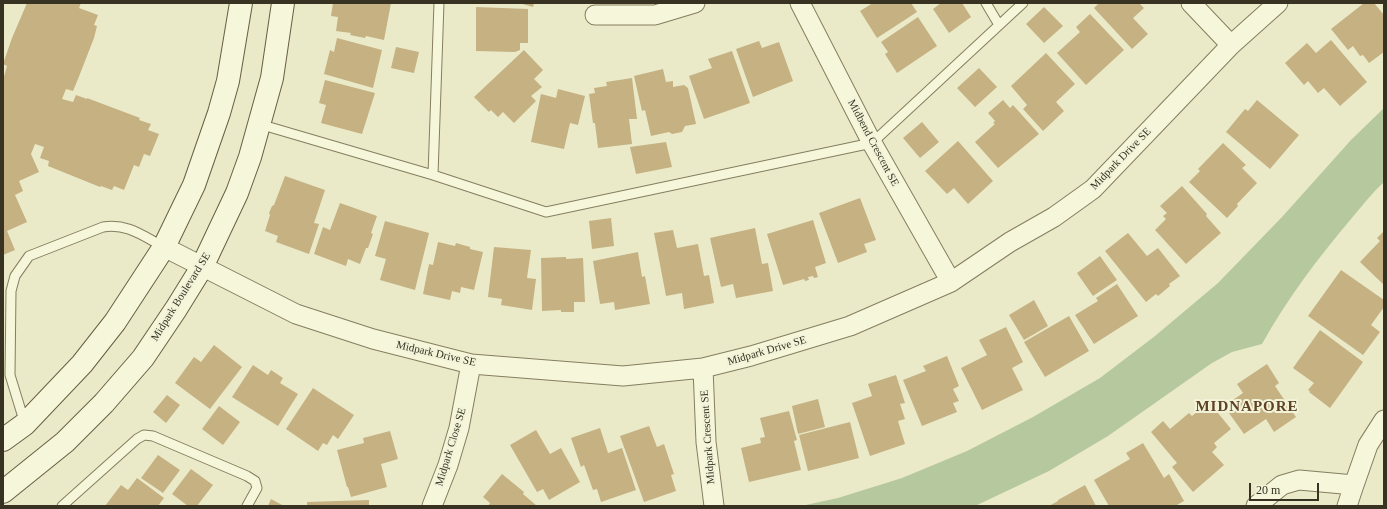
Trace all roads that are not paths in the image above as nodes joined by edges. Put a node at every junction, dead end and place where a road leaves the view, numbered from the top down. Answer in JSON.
{"nodes":[{"id":1,"x":241,"y":3,"type":"edge"},
{"id":2,"x":283,"y":3,"type":"edge"},
{"id":3,"x":439,"y":3,"type":"edge"},
{"id":4,"x":695,"y":3,"type":"edge"},
{"id":5,"x":800,"y":3,"type":"edge"},
{"id":6,"x":986,"y":3,"type":"edge"},
{"id":7,"x":1023,"y":3,"type":"edge"},
{"id":8,"x":1191,"y":3,"type":"edge"},
{"id":9,"x":1278,"y":3,"type":"edge"},
{"id":10,"x":595,"y":15,"type":"dead end"},
{"id":11,"x":999,"y":25,"type":"junction"},
{"id":12,"x":1231,"y":45,"type":"junction"},
{"id":13,"x":259,"y":124,"type":"junction"},
{"id":14,"x":872,"y":143,"type":"junction"},
{"id":15,"x":433,"y":175,"type":"junction"},
{"id":16,"x":164,"y":247,"type":"junction"},
{"id":17,"x":202,"y":267,"type":"junction"},
{"id":18,"x":950,"y":282,"type":"junction"},
{"id":19,"x":471,"y":364,"type":"junction"},
{"id":20,"x":703,"y":368,"type":"junction"},
{"id":21,"x":1384,"y":420,"type":"edge"},
{"id":22,"x":25,"y":424,"type":"junction"},
{"id":23,"x":3,"y":440,"type":"edge"},
{"id":24,"x":1354,"y":485,"type":"junction"},
{"id":25,"x":3,"y":492,"type":"edge"},
{"id":26,"x":62,"y":506,"type":"edge"},
{"id":27,"x":247,"y":506,"type":"edge"},
{"id":28,"x":432,"y":506,"type":"edge"},
{"id":29,"x":714,"y":506,"type":"edge"},
{"id":30,"x":1256,"y":506,"type":"edge"},
{"id":31,"x":1347,"y":506,"type":"edge"}],
"edges":[{"from":1,"to":16,"type":"street"},
{"from":2,"to":13,"type":"street","name":"Midpark Boulevard SE"},
{"from":3,"to":15,"type":"lane"},
{"from":4,"to":10,"type":"street"},
{"from":5,"to":14,"type":"street","name":"Midbend Crescent SE"},
{"from":6,"to":11,"type":"lane"},
{"from":7,"to":11,"type":"lane"},
{"from":8,"to":12,"type":"street"},
{"from":9,"to":12,"type":"street","name":"Midpark Drive SE"},
{"from":11,"to":14,"type":"lane"},
{"from":12,"to":18,"type":"street","name":"Midpark Drive SE"},
{"from":13,"to":15,"type":"lane"},
{"from":13,"to":17,"type":"street","name":"Midpark Boulevard SE"},
{"from":14,"to":15,"type":"lane"},
{"from":14,"to":18,"type":"street","name":"Midbend Crescent SE"},
{"from":16,"to":17,"type":"street","name":"Midpark Drive SE"},
{"from":16,"to":22,"type":"street"},
{"from":16,"to":22,"type":"lane"},
{"from":17,"to":19,"type":"street","name":"Midpark Drive SE"},
{"from":17,"to":25,"type":"street","name":"Midpark Boulevard SE"},
{"from":18,"to":20,"type":"street","name":"Midpark Drive SE"},
{"from":19,"to":20,"type":"street","name":"Midpark Drive SE"},
{"from":19,"to":28,"type":"street","name":"Midpark Close SE"},
{"from":20,"to":29,"type":"street","name":"Midpark Crescent SE"},
{"from":21,"to":24,"type":"street"},
{"from":22,"to":23,"type":"street"},
{"from":24,"to":30,"type":"street"},
{"from":24,"to":31,"type":"street"},
{"from":26,"to":27,"type":"lane"}]}
